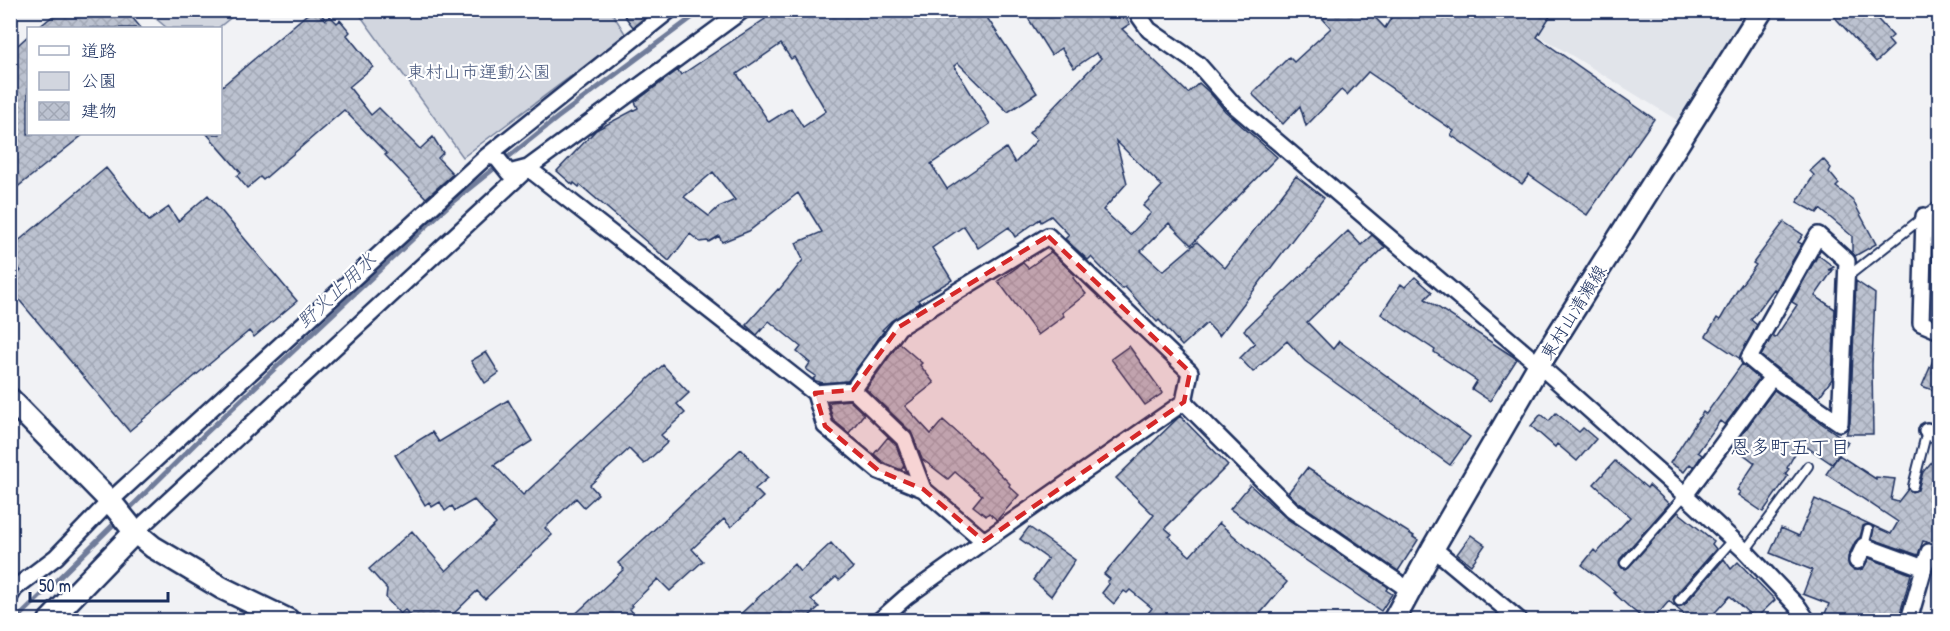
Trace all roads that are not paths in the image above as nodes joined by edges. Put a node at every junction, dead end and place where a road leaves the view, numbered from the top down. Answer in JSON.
{"nodes":[{"id":1,"x":743,"y":10,"type":"edge"},
{"id":2,"x":1135,"y":10,"type":"edge"},
{"id":3,"x":1762,"y":10,"type":"edge"},
{"id":4,"x":665,"y":12,"type":"edge"},
{"id":5,"x":492,"y":157,"type":"junction"},
{"id":6,"x":528,"y":168,"type":"junction"},
{"id":7,"x":1940,"y":204,"type":"edge"},
{"id":8,"x":1924,"y":216,"type":"junction"},
{"id":9,"x":1846,"y":278,"type":"junction"},
{"id":10,"x":1940,"y":332,"type":"edge"},
{"id":11,"x":1539,"y":366,"type":"junction"},
{"id":12,"x":1772,"y":377,"type":"junction"},
{"id":13,"x":853,"y":390,"type":"junction"},
{"id":14,"x":814,"y":393,"type":"junction"},
{"id":15,"x":10,"y":399,"type":"edge"},
{"id":16,"x":1184,"y":402,"type":"junction"},
{"id":17,"x":1933,"y":434,"type":"edge"},
{"id":18,"x":1808,"y":466,"type":"dead end"},
{"id":19,"x":1912,"y":486,"type":"dead end"},
{"id":20,"x":923,"y":489,"type":"junction"},
{"id":21,"x":1685,"y":495,"type":"junction"},
{"id":22,"x":112,"y":504,"type":"junction"},
{"id":23,"x":133,"y":529,"type":"junction"},
{"id":24,"x":1868,"y":530,"type":"dead end"},
{"id":25,"x":1733,"y":539,"type":"junction"},
{"id":26,"x":984,"y":541,"type":"junction"},
{"id":27,"x":1864,"y":546,"type":"junction"},
{"id":28,"x":1433,"y":548,"type":"junction"},
{"id":29,"x":1745,"y":551,"type":"junction"},
{"id":30,"x":1929,"y":552,"type":"dead end"},
{"id":31,"x":1857,"y":561,"type":"dead end"},
{"id":32,"x":1625,"y":563,"type":"dead end"},
{"id":33,"x":1924,"y":568,"type":"junction"},
{"id":34,"x":12,"y":589,"type":"edge"},
{"id":35,"x":1409,"y":590,"type":"junction"},
{"id":36,"x":1679,"y":601,"type":"dead end"},
{"id":37,"x":263,"y":614,"type":"edge"},
{"id":38,"x":50,"y":621,"type":"edge"},
{"id":39,"x":288,"y":621,"type":"edge"},
{"id":40,"x":880,"y":621,"type":"edge"},
{"id":41,"x":1394,"y":621,"type":"edge"},
{"id":42,"x":1519,"y":621,"type":"edge"},
{"id":43,"x":1808,"y":621,"type":"edge"},
{"id":44,"x":1909,"y":621,"type":"edge"}],
"edges":[{"from":1,"to":6,"type":"street"},
{"from":2,"to":11,"type":"street"},
{"from":3,"to":11,"type":"main road","name":"東村山清瀬線"},
{"from":4,"to":5,"type":"street"},
{"from":5,"to":6,"type":"street"},
{"from":5,"to":22,"type":"street"},
{"from":6,"to":14,"type":"street"},
{"from":6,"to":23,"type":"street"},
{"from":7,"to":8,"type":"lane"},
{"from":8,"to":9,"type":"lane"},
{"from":8,"to":10,"type":"street"},
{"from":9,"to":12,"type":"street"},
{"from":9,"to":12,"type":"street"},
{"from":11,"to":21,"type":"street"},
{"from":11,"to":28,"type":"main road","name":"東村山清瀬線"},
{"from":12,"to":21,"type":"street"},
{"from":13,"to":14,"type":"street"},
{"from":13,"to":16,"type":"street"},
{"from":13,"to":20,"type":"street"},
{"from":14,"to":20,"type":"street"},
{"from":15,"to":22,"type":"main road"},
{"from":16,"to":26,"type":"street"},
{"from":16,"to":35,"type":"street"},
{"from":17,"to":19,"type":"lane"},
{"from":18,"to":29,"type":"lane"},
{"from":20,"to":26,"type":"street"},
{"from":21,"to":25,"type":"street"},
{"from":21,"to":32,"type":"lane"},
{"from":22,"to":23,"type":"main road"},
{"from":22,"to":34,"type":"street"},
{"from":23,"to":37,"type":"main road"},
{"from":23,"to":38,"type":"main road"},
{"from":24,"to":27,"type":"lane"},
{"from":25,"to":29,"type":"street"},
{"from":25,"to":36,"type":"lane"},
{"from":26,"to":40,"type":"street"},
{"from":27,"to":31,"type":"street"},
{"from":27,"to":33,"type":"street"},
{"from":28,"to":35,"type":"main road","name":"東村山清瀬線"},
{"from":28,"to":42,"type":"street"},
{"from":29,"to":43,"type":"street"},
{"from":30,"to":33,"type":"street"},
{"from":33,"to":44,"type":"street"},
{"from":35,"to":41,"type":"main road","name":"東村山清瀬線"},
{"from":37,"to":39,"type":"main road"}]}
